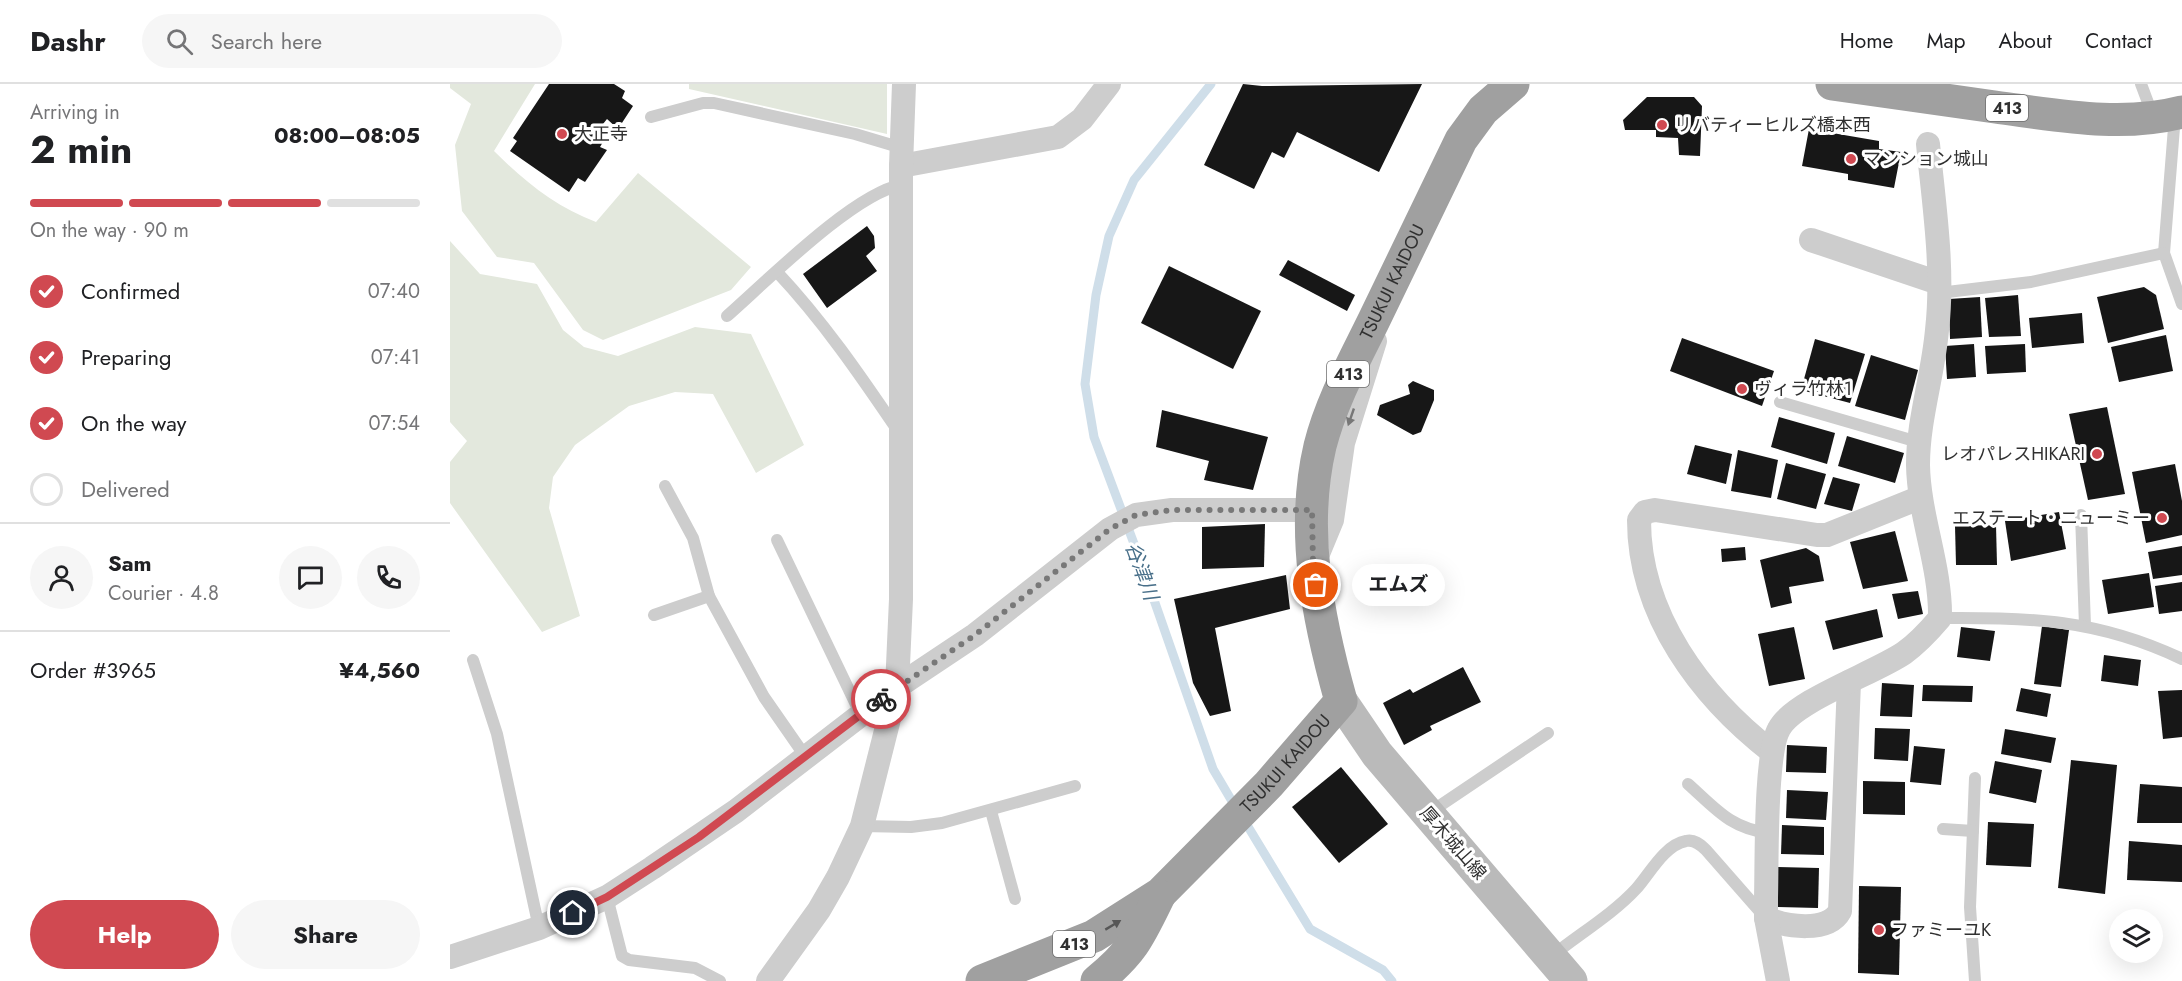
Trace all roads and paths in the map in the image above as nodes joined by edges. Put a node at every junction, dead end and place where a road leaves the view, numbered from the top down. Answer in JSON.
{"nodes":[{"id":1,"x":1108,"y":84,"type":"edge"},
{"id":2,"x":1513,"y":84,"type":"edge"},
{"id":3,"x":1832,"y":84,"type":"edge"},
{"id":4,"x":2141,"y":84,"type":"edge"},
{"id":5,"x":905,"y":85,"type":"edge"},
{"id":6,"x":2170,"y":114,"type":"edge"},
{"id":7,"x":651,"y":117,"type":"dead end"},
{"id":8,"x":1928,"y":144,"type":"dead end"},
{"id":9,"x":901,"y":166,"type":"junction"},
{"id":10,"x":1811,"y":240,"type":"dead end"},
{"id":11,"x":2164,"y":253,"type":"junction"},
{"id":12,"x":777,"y":272,"type":"junction"},
{"id":13,"x":1939,"y":288,"type":"junction"},
{"id":14,"x":2182,"y":304,"type":"edge"},
{"id":15,"x":728,"y":316,"type":"dead end"},
{"id":16,"x":1374,"y":321,"type":"junction"},
{"id":17,"x":1780,"y":402,"type":"dead end"},
{"id":18,"x":901,"y":435,"type":"junction"},
{"id":19,"x":1918,"y":442,"type":"junction"},
{"id":20,"x":665,"y":486,"type":"dead end"},
{"id":21,"x":1919,"y":498,"type":"junction"},
{"id":22,"x":1312,"y":510,"type":"junction"},
{"id":23,"x":2081,"y":515,"type":"dead end"},
{"id":24,"x":777,"y":540,"type":"dead end"},
{"id":25,"x":1313,"y":564,"type":"junction"},
{"id":26,"x":709,"y":596,"type":"junction"},
{"id":27,"x":654,"y":615,"type":"dead end"},
{"id":28,"x":1940,"y":618,"type":"junction"},
{"id":29,"x":2085,"y":626,"type":"junction"},
{"id":30,"x":2182,"y":659,"type":"edge"},
{"id":31,"x":473,"y":660,"type":"dead end"},
{"id":32,"x":1849,"y":682,"type":"junction"},
{"id":33,"x":897,"y":687,"type":"junction"},
{"id":34,"x":1341,"y":701,"type":"junction"},
{"id":35,"x":861,"y":715,"type":"junction"},
{"id":36,"x":1548,"y":733,"type":"dead end"},
{"id":37,"x":1772,"y":752,"type":"junction"},
{"id":38,"x":805,"y":756,"type":"junction"},
{"id":39,"x":1975,"y":778,"type":"dead end"},
{"id":40,"x":1688,"y":784,"type":"dead end"},
{"id":41,"x":1075,"y":786,"type":"dead end"},
{"id":42,"x":991,"y":811,"type":"junction"},
{"id":43,"x":1428,"y":814,"type":"junction"},
{"id":44,"x":862,"y":826,"type":"junction"},
{"id":45,"x":1943,"y":829,"type":"dead end"},
{"id":46,"x":1973,"y":831,"type":"junction"},
{"id":47,"x":1768,"y":833,"type":"junction"},
{"id":48,"x":1160,"y":894,"type":"junction"},
{"id":49,"x":607,"y":897,"type":"junction"},
{"id":50,"x":1015,"y":899,"type":"dead end"},
{"id":51,"x":1766,"y":918,"type":"junction"},
{"id":52,"x":539,"y":928,"type":"junction"},
{"id":53,"x":450,"y":957,"type":"edge"},
{"id":54,"x":1015,"y":968,"type":"junction"},
{"id":55,"x":1561,"y":969,"type":"edge"},
{"id":56,"x":720,"y":981,"type":"edge"},
{"id":57,"x":768,"y":981,"type":"edge"},
{"id":58,"x":982,"y":981,"type":"edge"},
{"id":59,"x":1051,"y":981,"type":"edge"},
{"id":60,"x":1097,"y":981,"type":"edge"},
{"id":61,"x":1778,"y":981,"type":"edge"},
{"id":62,"x":1975,"y":981,"type":"edge"}],
"edges":[{"from":1,"to":9,"type":"street"},
{"from":2,"to":16,"type":"highway","name":"TSUKUI KAIDOU","number":"413"},
{"from":3,"to":6,"type":"highway","number":"413"},
{"from":4,"to":6,"type":"lane"},
{"from":5,"to":9,"type":"street"},
{"from":6,"to":11,"type":"lane"},
{"from":7,"to":9,"type":"lane"},
{"from":8,"to":13,"type":"street"},
{"from":9,"to":12,"type":"lane"},
{"from":9,"to":18,"type":"street"},
{"from":10,"to":13,"type":"street"},
{"from":11,"to":13,"type":"lane"},
{"from":11,"to":14,"type":"lane"},
{"from":12,"to":15,"type":"lane"},
{"from":12,"to":18,"type":"lane"},
{"from":13,"to":19,"type":"street"},
{"from":16,"to":22,"type":"highway","name":"TSUKUI KAIDOU","number":"413"},
{"from":16,"to":25,"type":"street","one_way":true},
{"from":17,"to":19,"type":"lane"},
{"from":18,"to":33,"type":"street"},
{"from":19,"to":21,"type":"street"},
{"from":20,"to":26,"type":"lane"},
{"from":21,"to":28,"type":"street"},
{"from":21,"to":37,"type":"street"},
{"from":22,"to":25,"type":"highway","name":"TSUKUI KAIDOU","number":"413"},
{"from":22,"to":33,"type":"street"},
{"from":23,"to":29,"type":"lane"},
{"from":24,"to":35,"type":"lane"},
{"from":25,"to":34,"type":"highway","name":"TSUKUI KAIDOU","number":"413"},
{"from":26,"to":27,"type":"lane"},
{"from":26,"to":38,"type":"lane"},
{"from":28,"to":29,"type":"lane"},
{"from":28,"to":32,"type":"street"},
{"from":29,"to":30,"type":"lane"},
{"from":31,"to":52,"type":"lane"},
{"from":32,"to":37,"type":"street"},
{"from":32,"to":51,"type":"street"},
{"from":33,"to":35,"type":"street"},
{"from":33,"to":44,"type":"street"},
{"from":34,"to":43,"type":"main road","name":"厚木城山線"},
{"from":34,"to":48,"type":"highway","name":"TSUKUI KAIDOU","number":"413"},
{"from":35,"to":38,"type":"street"},
{"from":36,"to":43,"type":"lane"},
{"from":37,"to":47,"type":"street"},
{"from":38,"to":49,"type":"street"},
{"from":39,"to":46,"type":"lane"},
{"from":40,"to":47,"type":"lane"},
{"from":41,"to":42,"type":"lane"},
{"from":42,"to":44,"type":"lane"},
{"from":42,"to":50,"type":"lane"},
{"from":43,"to":55,"type":"main road","name":"厚木城山線"},
{"from":44,"to":57,"type":"street"},
{"from":45,"to":46,"type":"lane"},
{"from":46,"to":62,"type":"lane"},
{"from":47,"to":51,"type":"street"},
{"from":54,"to":48,"type":"highway","name":"TSUKUI KAIDOU","number":"413","one_way":true},
{"from":48,"to":60,"type":"highway","name":"TSUKUI KAIDOU","number":"413"},
{"from":49,"to":52,"type":"street"},
{"from":49,"to":56,"type":"lane"},
{"from":51,"to":55,"type":"lane"},
{"from":51,"to":61,"type":"street"},
{"from":52,"to":53,"type":"street"},
{"from":54,"to":58,"type":"highway","name":"TSUKUI KAIDOU","number":"413"},
{"from":54,"to":59,"type":"highway","number":"413"}]}
